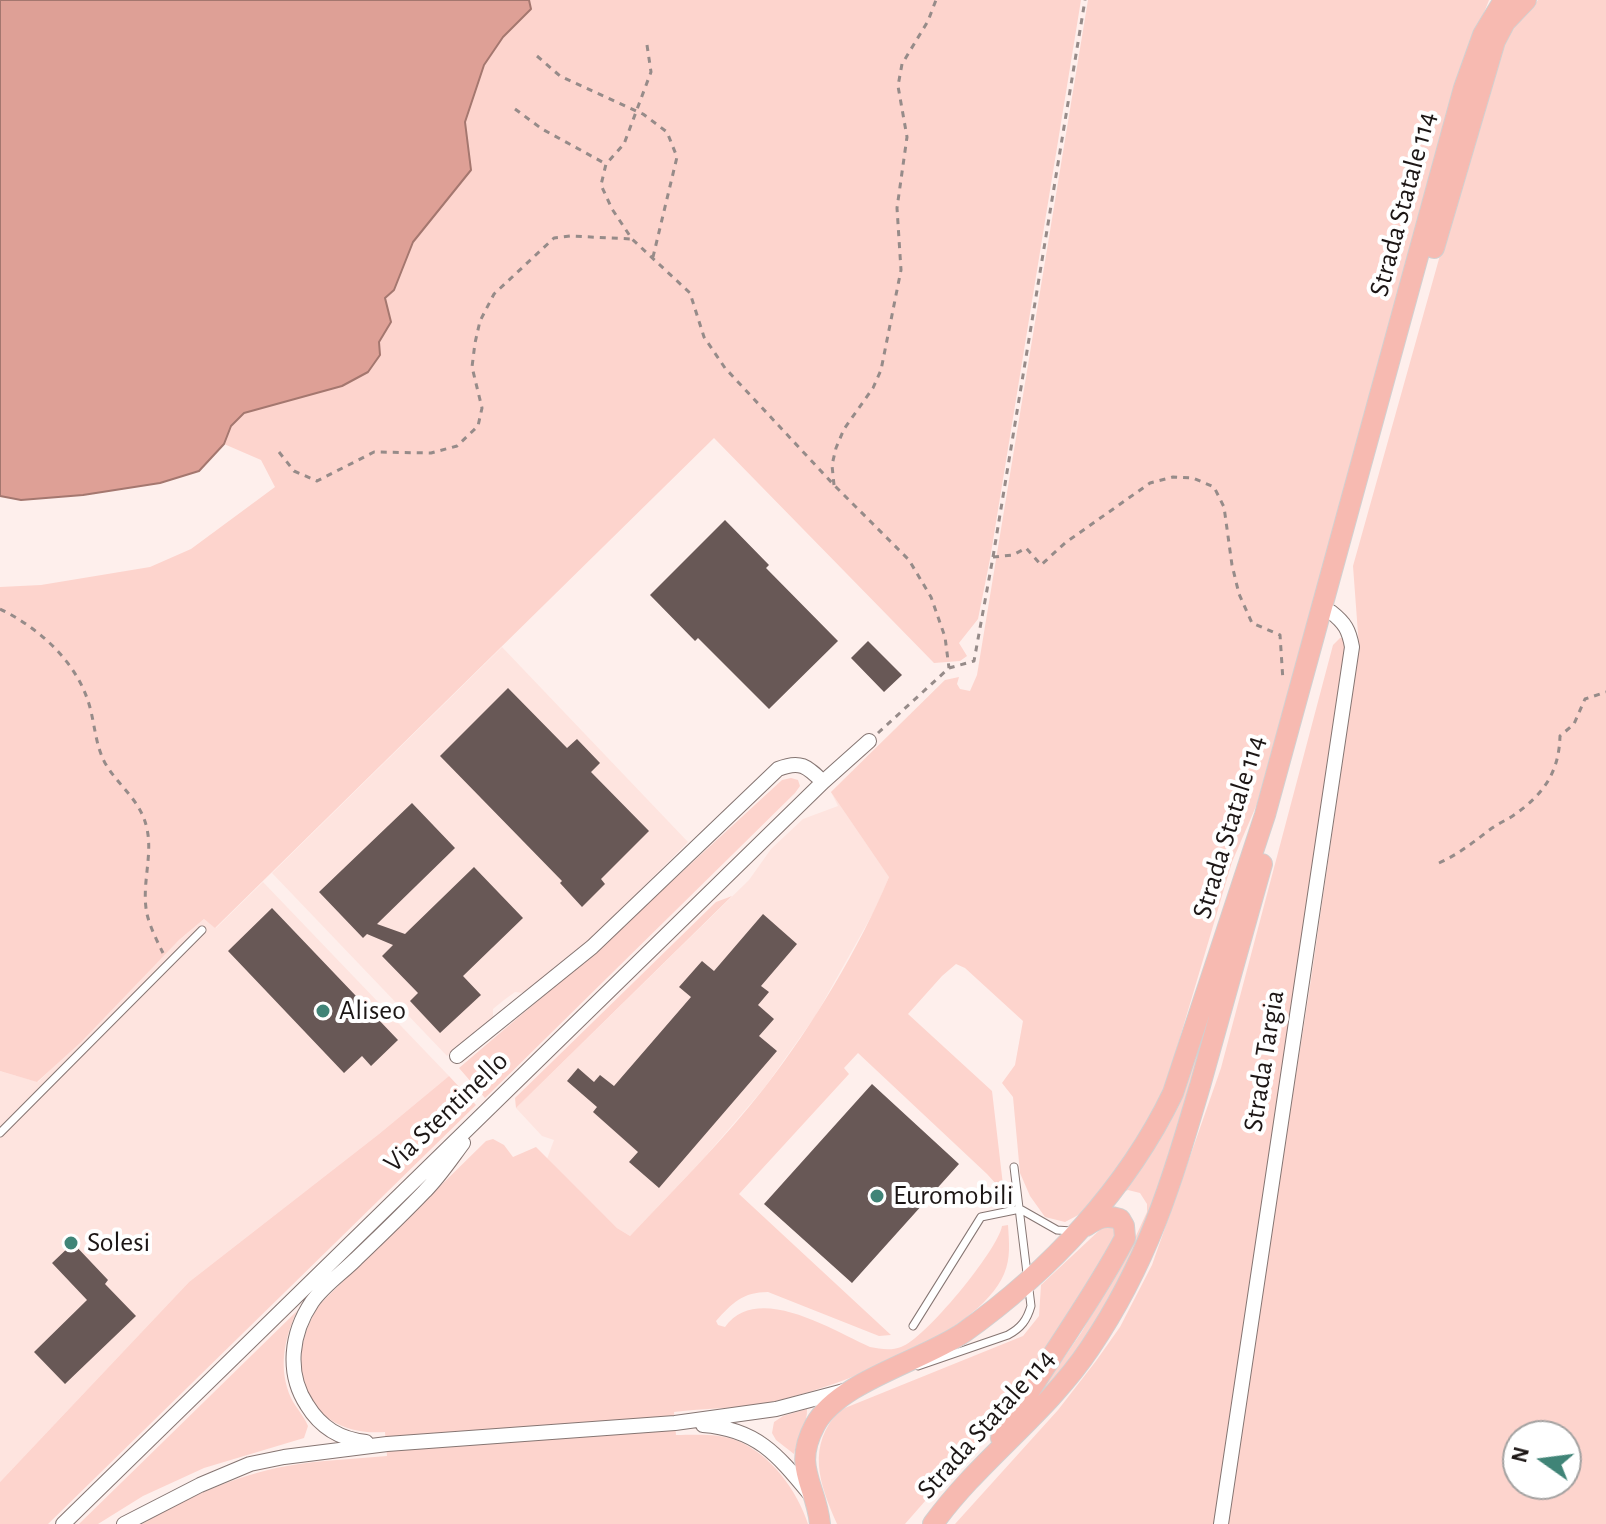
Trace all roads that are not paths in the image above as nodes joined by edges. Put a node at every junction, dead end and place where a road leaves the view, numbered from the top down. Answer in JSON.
{"nodes":[{"id":1,"x":1504,"y":0,"type":"edge"},
{"id":2,"x":1526,"y":0,"type":"edge"},
{"id":3,"x":1331,"y":612,"type":"junction"},
{"id":4,"x":869,"y":741,"type":"road end"},
{"id":5,"x":823,"y":782,"type":"junction"},
{"id":6,"x":202,"y":930,"type":"dead end"},
{"id":7,"x":457,"y":1056,"type":"dead end"},
{"id":8,"x":491,"y":1105,"type":"junction"},
{"id":9,"x":0,"y":1133,"type":"edge"},
{"id":10,"x":1014,"y":1167,"type":"dead end"},
{"id":11,"x":1020,"y":1209,"type":"junction"},
{"id":12,"x":1082,"y":1228,"type":"junction"},
{"id":13,"x":1027,"y":1280,"type":"junction"},
{"id":14,"x":913,"y":1326,"type":"dead end"},
{"id":15,"x":859,"y":1387,"type":"junction"},
{"id":16,"x":675,"y":1423,"type":"junction"},
{"id":17,"x":387,"y":1444,"type":"junction"},
{"id":18,"x":987,"y":1462,"type":"junction"},
{"id":19,"x":819,"y":1516,"type":"edge"},
{"id":20,"x":938,"y":1517,"type":"edge"},
{"id":21,"x":63,"y":1524,"type":"edge"},
{"id":22,"x":124,"y":1524,"type":"edge"},
{"id":23,"x":924,"y":1524,"type":"edge"},
{"id":24,"x":1221,"y":1524,"type":"edge"}],
"edges":[{"from":1,"to":12,"type":"main road","name":"Strada Statale 114"},
{"from":2,"to":3,"type":"main road","name":"Strada Statale 114"},
{"from":3,"to":18,"type":"main road","name":"Strada Statale 114"},
{"from":3,"to":24,"type":"street","name":"Strada Targia"},
{"from":4,"to":5,"type":"street","name":"Via Stentinello"},
{"from":5,"to":7,"type":"street"},
{"from":5,"to":8,"type":"street","name":"Via Stentinello"},
{"from":6,"to":9,"type":"lane"},
{"from":8,"to":17,"type":"street"},
{"from":8,"to":21,"type":"street","name":"Via Stentinello"},
{"from":10,"to":11,"type":"lane"},
{"from":11,"to":12,"type":"lane"},
{"from":11,"to":13,"type":"lane"},
{"from":11,"to":14,"type":"lane"},
{"from":12,"to":13,"type":"main road","name":"Strada Statale 114"},
{"from":12,"to":18,"type":"main road"},
{"from":13,"to":15,"type":"main road","name":"Strada Statale 114"},
{"from":13,"to":15,"type":"lane"},
{"from":15,"to":16,"type":"street"},
{"from":15,"to":19,"type":"main road","name":"Strada Statale 114"},
{"from":16,"to":17,"type":"street"},
{"from":16,"to":19,"type":"street"},
{"from":17,"to":22,"type":"street"},
{"from":18,"to":20,"type":"main road","name":"Strada Statale 114"},
{"from":20,"to":23,"type":"main road","name":"Strada Statale 114"}]}
